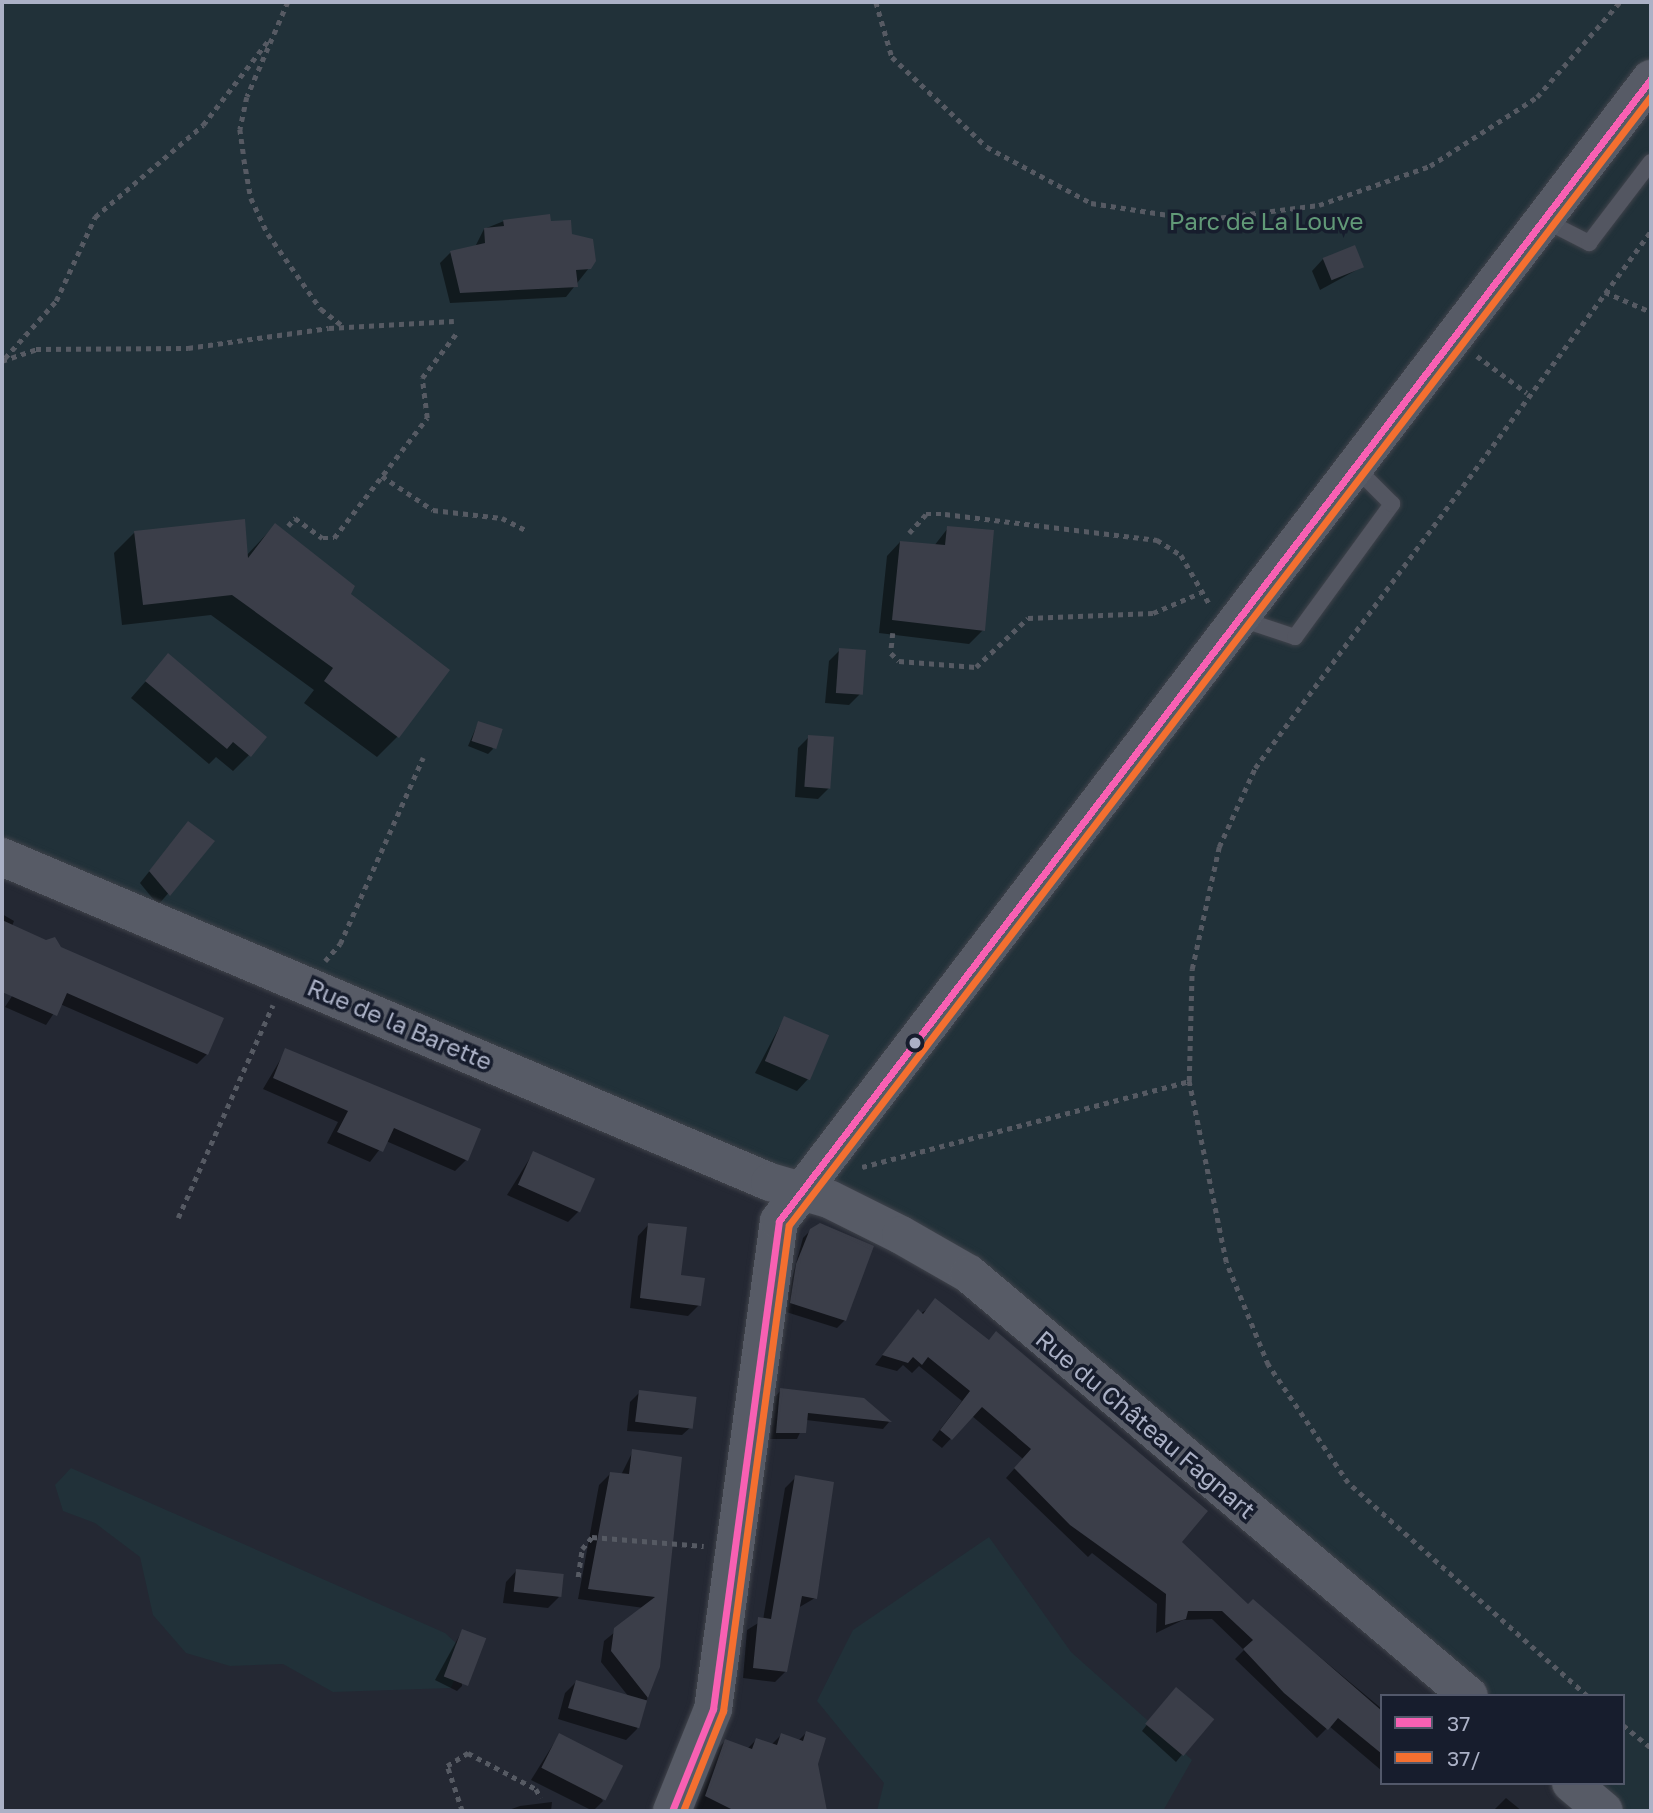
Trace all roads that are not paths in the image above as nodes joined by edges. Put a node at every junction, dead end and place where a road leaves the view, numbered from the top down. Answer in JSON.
{"nodes":[{"id":1,"x":1651,"y":79,"type":"edge"},
{"id":2,"x":1651,"y":162,"type":"edge"},
{"id":3,"x":1544,"y":220,"type":"junction"},
{"id":4,"x":1355,"y":467,"type":"junction"},
{"id":5,"x":1239,"y":622,"type":"junction"},
{"id":6,"x":2,"y":857,"type":"edge"},
{"id":7,"x":803,"y":1187,"type":"junction"},
{"id":8,"x":1467,"y":1694,"type":"edge"},
{"id":9,"x":1573,"y":1785,"type":"edge"},
{"id":10,"x":672,"y":1811,"type":"edge"},
{"id":11,"x":1604,"y":1811,"type":"edge"}],
"edges":[{"from":1,"to":3,"type":"street"},
{"from":2,"to":3,"type":"lane"},
{"from":3,"to":4,"type":"street"},
{"from":4,"to":5,"type":"street"},
{"from":4,"to":5,"type":"lane"},
{"from":5,"to":7,"type":"street"},
{"from":6,"to":7,"type":"street","name":"Rue de la Barette"},
{"from":7,"to":8,"type":"street","name":"Rue du Château Fagnart"},
{"from":7,"to":10,"type":"street"},
{"from":9,"to":11,"type":"street"}]}
